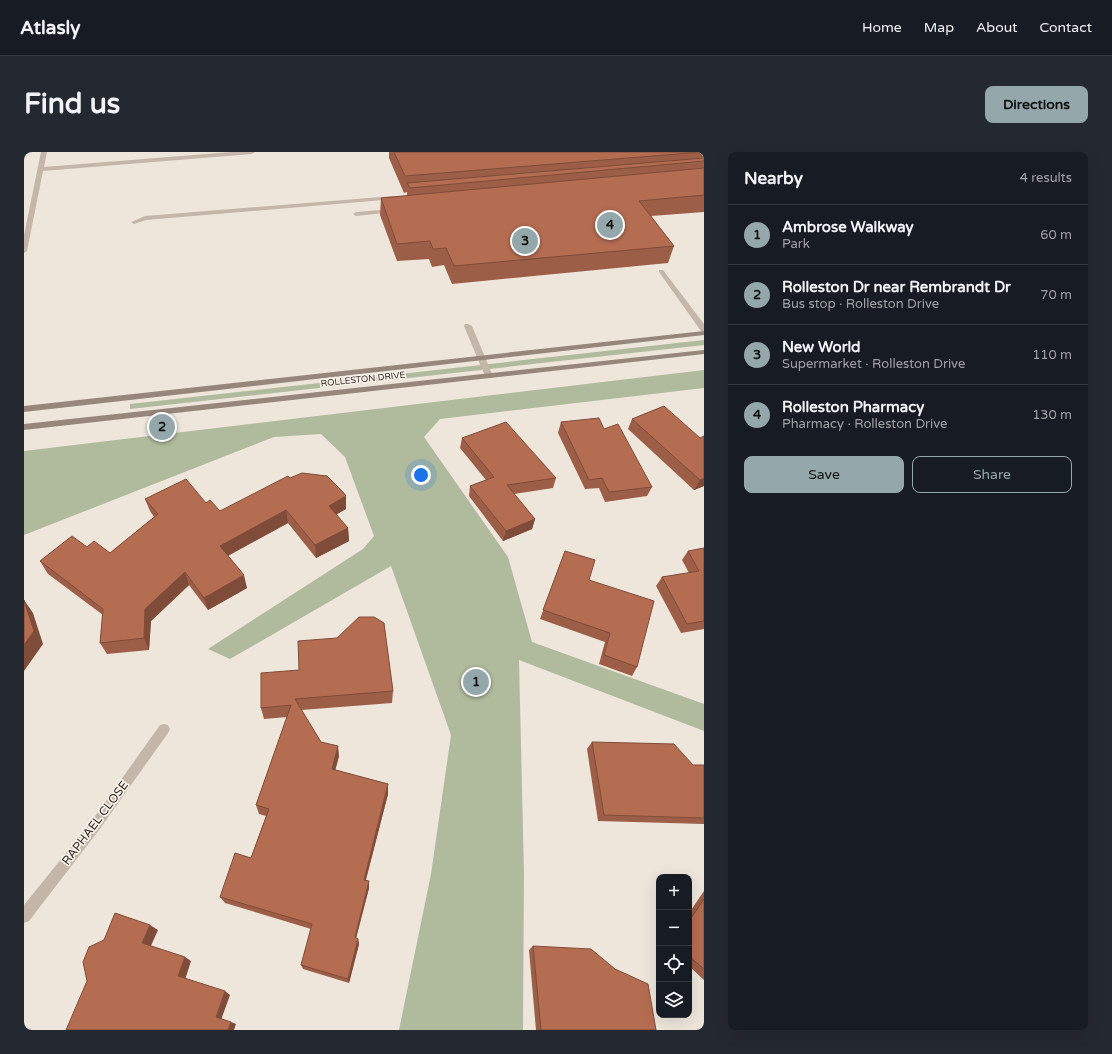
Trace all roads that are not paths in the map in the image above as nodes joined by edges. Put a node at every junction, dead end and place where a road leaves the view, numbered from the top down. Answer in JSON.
{"nodes":[{"id":1,"x":44,"y":152,"type":"edge"},
{"id":2,"x":252,"y":152,"type":"edge"},
{"id":3,"x":41,"y":169,"type":"junction"},
{"id":4,"x":397,"y":197,"type":"edge"},
{"id":5,"x":404,"y":210,"type":"edge"},
{"id":6,"x":356,"y":214,"type":"dead end"},
{"id":7,"x":134,"y":222,"type":"dead end"},
{"id":8,"x":24,"y":251,"type":"edge"},
{"id":9,"x":662,"y":271,"type":"edge"},
{"id":10,"x":468,"y":326,"type":"dead end"},
{"id":11,"x":704,"y":329,"type":"edge"},
{"id":12,"x":704,"y":333,"type":"edge"},
{"id":13,"x":704,"y":352,"type":"edge"},
{"id":14,"x":481,"y":358,"type":"junction"},
{"id":15,"x":489,"y":376,"type":"junction"},
{"id":16,"x":24,"y":408,"type":"edge"},
{"id":17,"x":24,"y":427,"type":"edge"},
{"id":18,"x":164,"y":729,"type":"dead end"},
{"id":19,"x":24,"y":916,"type":"edge"}],
"edges":[{"from":1,"to":3,"type":"street"},
{"from":2,"to":3,"type":"street"},
{"from":3,"to":8,"type":"street"},
{"from":4,"to":7,"type":"street"},
{"from":5,"to":6,"type":"street"},
{"from":9,"to":11,"type":"street"},
{"from":10,"to":14,"type":"street"},
{"from":12,"to":14,"type":"main road","name":"ROLLESTON DRIVE"},
{"from":13,"to":15,"type":"main road","name":"ROLLESTON DRIVE"},
{"from":14,"to":15,"type":"street"},
{"from":14,"to":16,"type":"main road","name":"ROLLESTON DRIVE"},
{"from":15,"to":17,"type":"main road","name":"ROLLESTON DRIVE"},
{"from":18,"to":19,"type":"street","name":"RAPHAEL CLOSE"}]}
